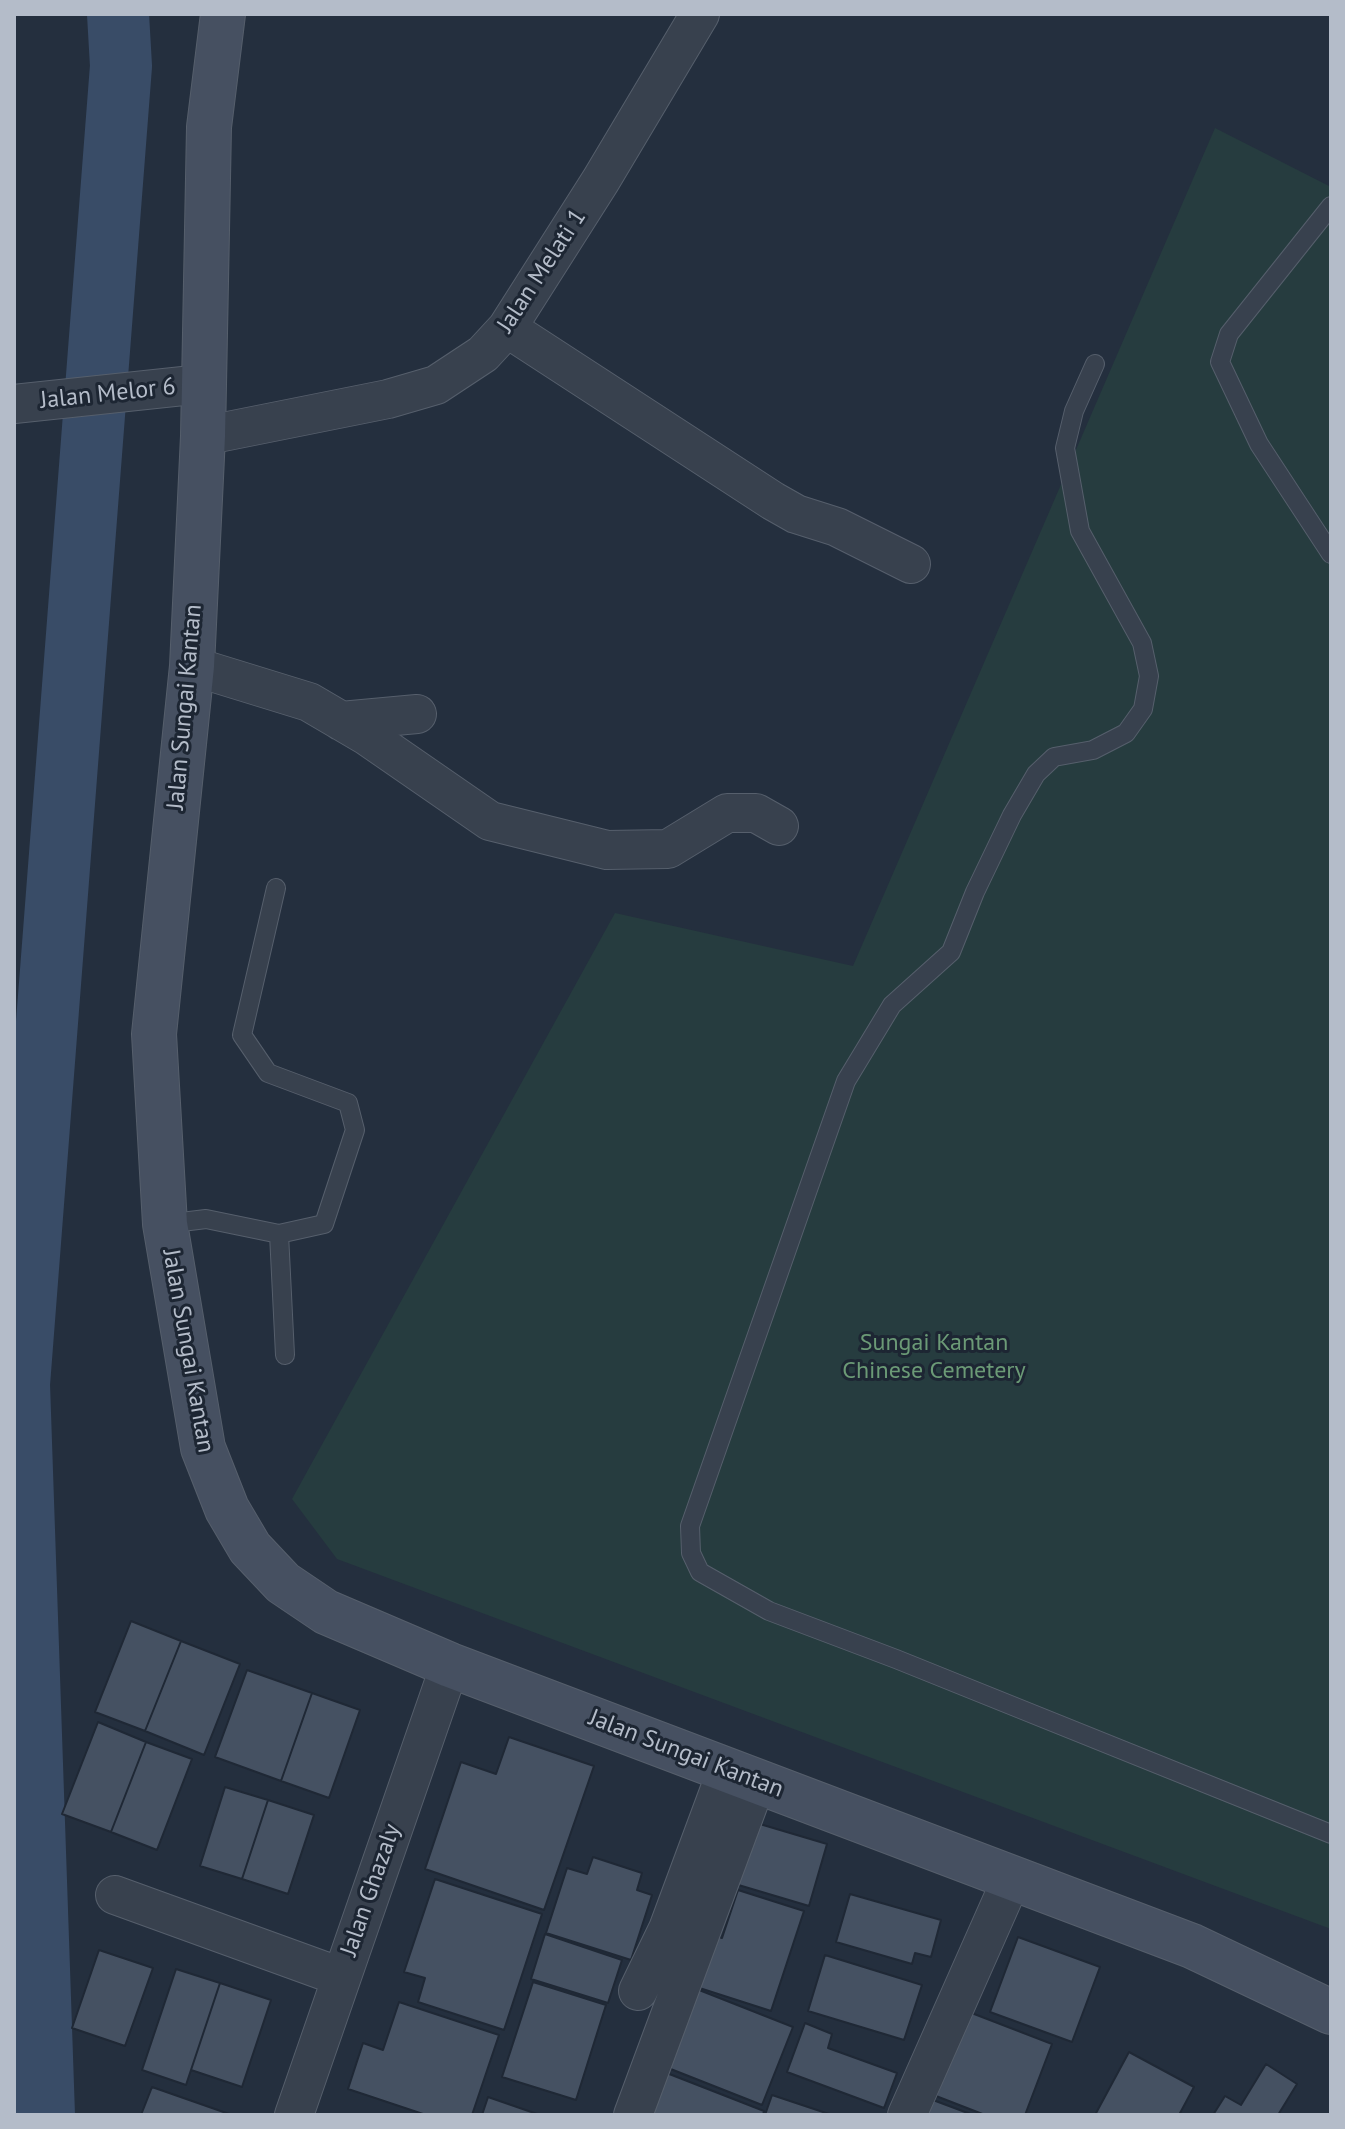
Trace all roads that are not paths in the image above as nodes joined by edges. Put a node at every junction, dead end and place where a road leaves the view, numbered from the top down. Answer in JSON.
{"nodes":[{"id":1,"x":223,"y":14,"type":"edge"},
{"id":2,"x":700,"y":14,"type":"edge"},
{"id":3,"x":1331,"y":206,"type":"edge"},
{"id":4,"x":507,"y":328,"type":"junction"},
{"id":5,"x":1095,"y":364,"type":"dead end"},
{"id":6,"x":202,"y":384,"type":"junction"},
{"id":7,"x":23,"y":403,"type":"edge"},
{"id":8,"x":203,"y":436,"type":"junction"},
{"id":9,"x":1331,"y":554,"type":"edge"},
{"id":10,"x":911,"y":564,"type":"dead end"},
{"id":11,"x":192,"y":666,"type":"junction"},
{"id":12,"x":417,"y":714,"type":"dead end"},
{"id":13,"x":341,"y":721,"type":"junction"},
{"id":14,"x":779,"y":826,"type":"dead end"},
{"id":15,"x":276,"y":888,"type":"dead end"},
{"id":16,"x":165,"y":1224,"type":"junction"},
{"id":17,"x":279,"y":1234,"type":"junction"},
{"id":18,"x":285,"y":1355,"type":"dead end"},
{"id":19,"x":450,"y":1665,"type":"junction"},
{"id":20,"x":742,"y":1776,"type":"junction"},
{"id":21,"x":1331,"y":1834,"type":"edge"},
{"id":22,"x":1012,"y":1878,"type":"junction"},
{"id":23,"x":115,"y":1895,"type":"dead end"},
{"id":24,"x":341,"y":1977,"type":"junction"},
{"id":25,"x":638,"y":1991,"type":"dead end"},
{"id":26,"x":1331,"y":2012,"type":"edge"},
{"id":27,"x":294,"y":2115,"type":"edge"},
{"id":28,"x":633,"y":2115,"type":"edge"},
{"id":29,"x":907,"y":2115,"type":"edge"}],
"edges":[{"from":1,"to":6,"type":"main road","name":"Jalan Sungai Kantan"},
{"from":2,"to":4,"type":"street","name":"Jalan Melati 1"},
{"from":3,"to":9,"type":"lane"},
{"from":4,"to":8,"type":"street","name":"Jalan Melati 1"},
{"from":4,"to":10,"type":"street"},
{"from":5,"to":21,"type":"lane"},
{"from":6,"to":7,"type":"street","name":"Jalan Melor 6"},
{"from":6,"to":8,"type":"main road","name":"Jalan Sungai Kantan"},
{"from":8,"to":11,"type":"main road","name":"Jalan Sungai Kantan"},
{"from":11,"to":13,"type":"street"},
{"from":11,"to":16,"type":"main road","name":"Jalan Sungai Kantan"},
{"from":12,"to":13,"type":"street"},
{"from":13,"to":14,"type":"street"},
{"from":15,"to":17,"type":"lane"},
{"from":16,"to":17,"type":"lane"},
{"from":16,"to":19,"type":"main road","name":"Jalan Sungai Kantan"},
{"from":17,"to":18,"type":"lane"},
{"from":19,"to":20,"type":"main road","name":"Jalan Sungai Kantan"},
{"from":19,"to":24,"type":"street","name":"Jalan Ghazaly"},
{"from":20,"to":22,"type":"main road","name":"Jalan Sungai Kantan"},
{"from":20,"to":25,"type":"street"},
{"from":20,"to":28,"type":"street"},
{"from":22,"to":26,"type":"main road","name":"Jalan Sungai Kantan"},
{"from":22,"to":29,"type":"street"},
{"from":23,"to":24,"type":"street"},
{"from":24,"to":27,"type":"street","name":"Jalan Ghazaly"}]}
